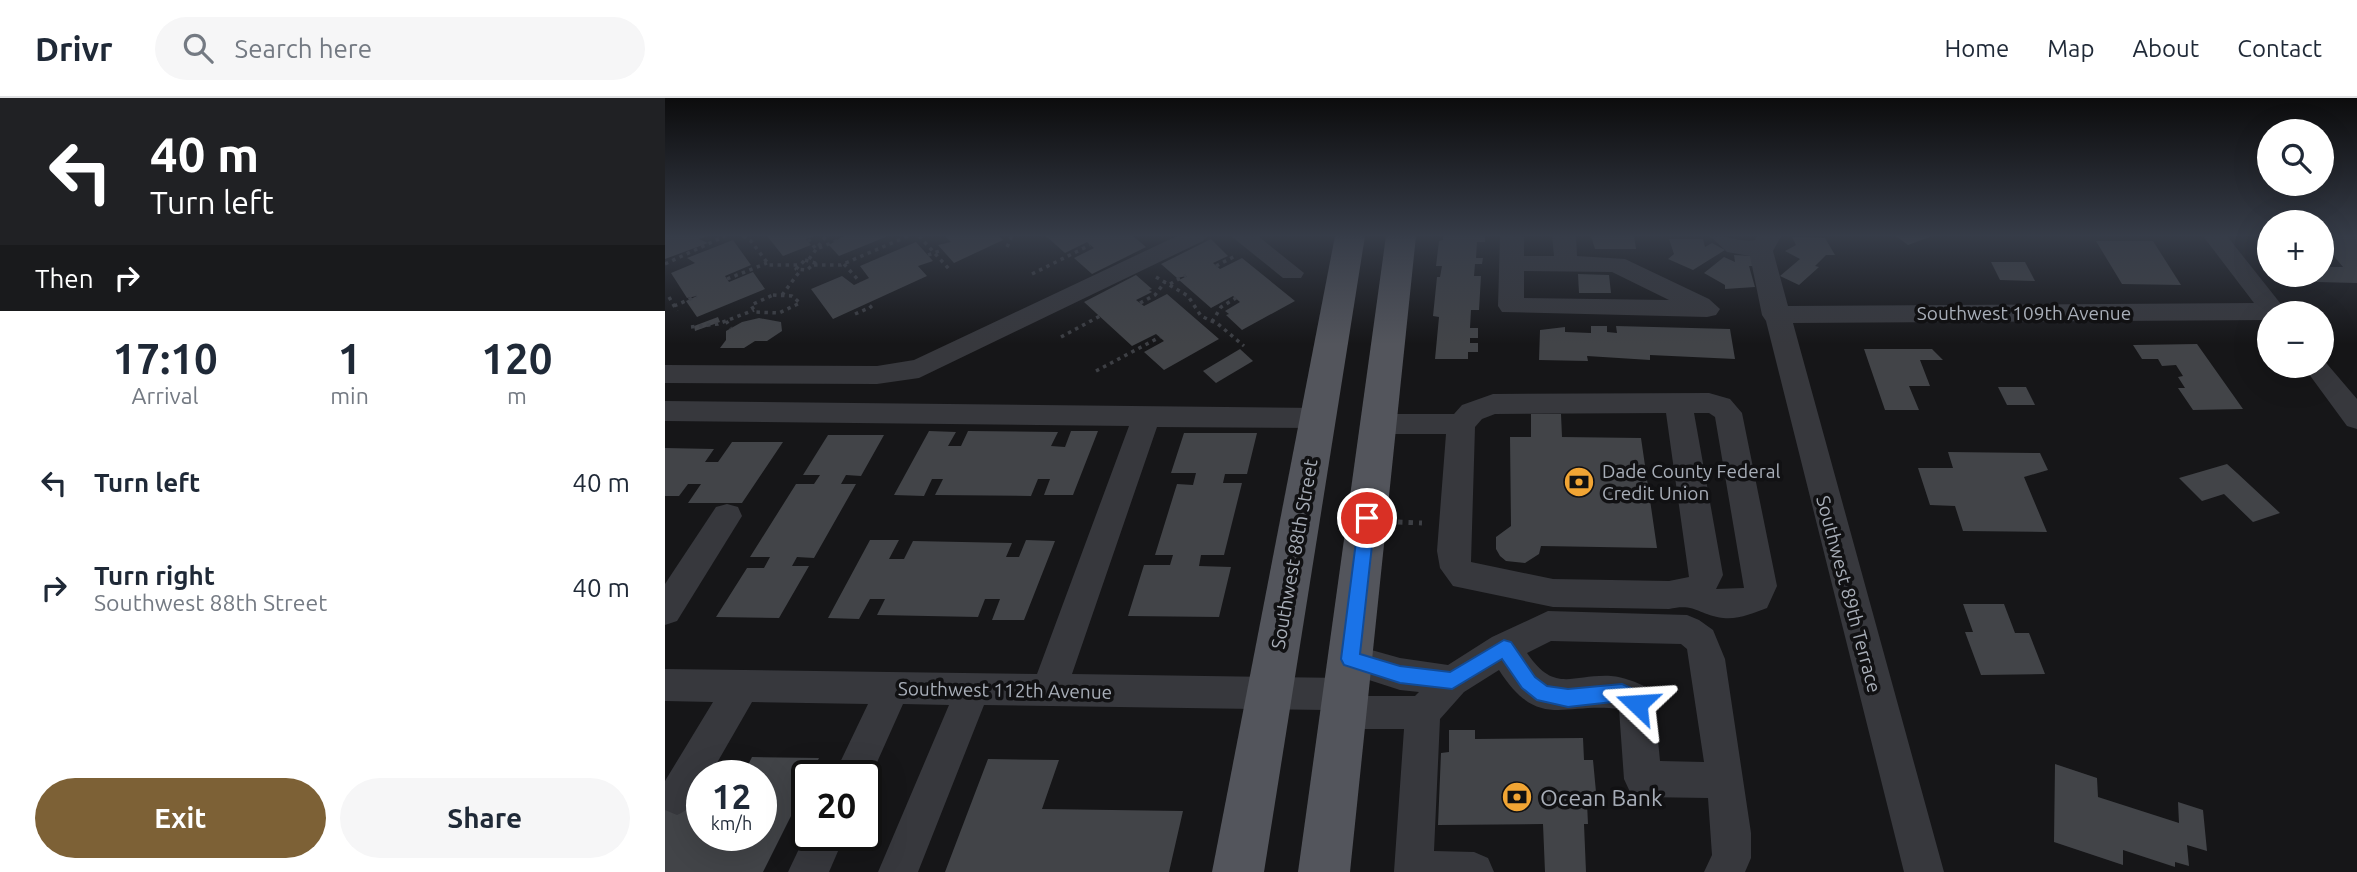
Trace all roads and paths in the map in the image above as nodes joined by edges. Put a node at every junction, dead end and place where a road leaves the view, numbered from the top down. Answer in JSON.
{"nodes":[{"id":1,"x":744,"y":272,"type":"edge"},
{"id":2,"x":799,"y":272,"type":"edge"},
{"id":3,"x":851,"y":272,"type":"edge"},
{"id":4,"x":1036,"y":272,"type":"edge"},
{"id":5,"x":1120,"y":272,"type":"edge"},
{"id":6,"x":1153,"y":272,"type":"edge"},
{"id":7,"x":1289,"y":272,"type":"edge"},
{"id":8,"x":1344,"y":272,"type":"edge"},
{"id":9,"x":1397,"y":272,"type":"edge"},
{"id":10,"x":1512,"y":272,"type":"edge"},
{"id":11,"x":1636,"y":272,"type":"edge"},
{"id":12,"x":1769,"y":272,"type":"edge"},
{"id":13,"x":2243,"y":272,"type":"edge"},
{"id":14,"x":1032,"y":274,"type":"dead end"},
{"id":15,"x":1292,"y":274,"type":"dead end"},
{"id":16,"x":1186,"y":275,"type":"dead end"},
{"id":17,"x":1645,"y":276,"type":"junction"},
{"id":18,"x":727,"y":279,"type":"dead end"},
{"id":19,"x":860,"y":282,"type":"dead end"},
{"id":20,"x":1167,"y":283,"type":"junction"},
{"id":21,"x":782,"y":295,"type":"junction"},
{"id":22,"x":697,"y":296,"type":"dead end"},
{"id":23,"x":669,"y":298,"type":"dead end"},
{"id":24,"x":1236,"y":298,"type":"dead end"},
{"id":25,"x":2265,"y":301,"type":"edge"},
{"id":26,"x":867,"y":303,"type":"dead end"},
{"id":27,"x":1140,"y":303,"type":"dead end"},
{"id":28,"x":674,"y":306,"type":"junction"},
{"id":29,"x":1626,"y":307,"type":"junction"},
{"id":30,"x":754,"y":310,"type":"junction"},
{"id":31,"x":677,"y":311,"type":"dead end"},
{"id":32,"x":2257,"y":312,"type":"edge"},
{"id":33,"x":855,"y":314,"type":"dead end"},
{"id":34,"x":1775,"y":315,"type":"junction"},
{"id":35,"x":1100,"y":316,"type":"dead end"},
{"id":36,"x":1205,"y":319,"type":"junction"},
{"id":37,"x":726,"y":321,"type":"junction"},
{"id":38,"x":1199,"y":322,"type":"dead end"},
{"id":39,"x":1212,"y":322,"type":"junction"},
{"id":40,"x":691,"y":327,"type":"dead end"},
{"id":41,"x":731,"y":328,"type":"dead end"},
{"id":42,"x":1061,"y":337,"type":"dead end"},
{"id":43,"x":1160,"y":337,"type":"dead end"},
{"id":44,"x":1244,"y":346,"type":"dead end"},
{"id":45,"x":1096,"y":371,"type":"dead end"},
{"id":46,"x":665,"y":374,"type":"edge"},
{"id":47,"x":2325,"y":378,"type":"edge"},
{"id":48,"x":1678,"y":403,"type":"junction"},
{"id":49,"x":665,"y":411,"type":"edge"},
{"id":50,"x":1146,"y":417,"type":"junction"},
{"id":51,"x":1318,"y":418,"type":"junction"},
{"id":52,"x":2357,"y":419,"type":"edge"},
{"id":53,"x":1378,"y":424,"type":"junction"},
{"id":54,"x":1461,"y":425,"type":"junction"},
{"id":55,"x":727,"y":516,"type":"dead end"},
{"id":56,"x":1394,"y":522,"type":"dead end"},
{"id":57,"x":1422,"y":523,"type":"dead end"},
{"id":58,"x":1533,"y":588,"type":"junction"},
{"id":59,"x":1693,"y":592,"type":"junction"},
{"id":60,"x":665,"y":611,"type":"edge"},
{"id":61,"x":1518,"y":641,"type":"junction"},
{"id":62,"x":1452,"y":681,"type":"junction"},
{"id":63,"x":665,"y":685,"type":"edge"},
{"id":64,"x":742,"y":687,"type":"junction"},
{"id":65,"x":893,"y":688,"type":"junction"},
{"id":66,"x":1347,"y":688,"type":"junction"},
{"id":67,"x":972,"y":689,"type":"junction"},
{"id":68,"x":1049,"y":690,"type":"junction"},
{"id":69,"x":1270,"y":693,"type":"junction"},
{"id":70,"x":1423,"y":713,"type":"junction"},
{"id":71,"x":860,"y":760,"type":"edge"},
{"id":72,"x":1723,"y":780,"type":"junction"},
{"id":73,"x":677,"y":796,"type":"dead end"},
{"id":74,"x":818,"y":851,"type":"edge"},
{"id":75,"x":808,"y":872,"type":"edge"},
{"id":76,"x":898,"y":872,"type":"edge"},
{"id":77,"x":1238,"y":872,"type":"edge"},
{"id":78,"x":1324,"y":872,"type":"edge"},
{"id":79,"x":1474,"y":872,"type":"edge"},
{"id":80,"x":1724,"y":872,"type":"edge"},
{"id":81,"x":1924,"y":872,"type":"edge"}],
"edges":[{"from":1,"to":18,"type":"path"},
{"from":2,"to":21,"type":"path"},
{"from":3,"to":19,"type":"path"},
{"from":4,"to":14,"type":"path"},
{"from":5,"to":46,"type":"street"},
{"from":6,"to":20,"type":"path"},
{"from":7,"to":15,"type":"street"},
{"from":8,"to":51,"type":"main road","name":"Southwest 88th Street"},
{"from":9,"to":53,"type":"main road"},
{"from":10,"to":29,"type":"street"},
{"from":11,"to":17,"type":"street"},
{"from":12,"to":34,"type":"street","name":"Southwest 89th Terrace"},
{"from":13,"to":25,"type":"street"},
{"from":16,"to":20,"type":"path"},
{"from":17,"to":29,"type":"street"},
{"from":17,"to":29,"type":"street"},
{"from":20,"to":27,"type":"path"},
{"from":20,"to":36,"type":"path"},
{"from":21,"to":30,"type":"path"},
{"from":21,"to":30,"type":"path"},
{"from":22,"to":28,"type":"path"},
{"from":23,"to":28,"type":"path"},
{"from":24,"to":39,"type":"path"},
{"from":26,"to":33,"type":"path"},
{"from":28,"to":31,"type":"path"},
{"from":30,"to":37,"type":"path"},
{"from":32,"to":34,"type":"street","name":"Southwest 109th Avenue"},
{"from":34,"to":81,"type":"street","name":"Southwest 89th Terrace"},
{"from":35,"to":42,"type":"path"},
{"from":36,"to":38,"type":"path"},
{"from":36,"to":39,"type":"path"},
{"from":37,"to":40,"type":"path"},
{"from":37,"to":41,"type":"path"},
{"from":39,"to":44,"type":"path"},
{"from":43,"to":45,"type":"path"},
{"from":47,"to":52,"type":"street"},
{"from":48,"to":54,"type":"street"},
{"from":48,"to":59,"type":"street"},
{"from":48,"to":59,"type":"street"},
{"from":49,"to":50,"type":"street"},
{"from":50,"to":51,"type":"street"},
{"from":50,"to":68,"type":"street"},
{"from":51,"to":69,"type":"main road","name":"Southwest 88th Street"},
{"from":53,"to":54,"type":"street"},
{"from":53,"to":66,"type":"main road"},
{"from":54,"to":58,"type":"street"},
{"from":55,"to":60,"type":"street"},
{"from":56,"to":57,"type":"path"},
{"from":58,"to":59,"type":"street"},
{"from":58,"to":61,"type":"street"},
{"from":61,"to":62,"type":"street"},
{"from":61,"to":72,"type":"street"},
{"from":61,"to":72,"type":"street"},
{"from":62,"to":66,"type":"street"},
{"from":62,"to":70,"type":"street"},
{"from":63,"to":64,"type":"street","name":"Southwest 112th Avenue"},
{"from":64,"to":65,"type":"street","name":"Southwest 112th Avenue"},
{"from":64,"to":73,"type":"street"},
{"from":65,"to":67,"type":"street","name":"Southwest 112th Avenue"},
{"from":65,"to":71,"type":"street"},
{"from":66,"to":69,"type":"street","name":"Southwest 112th Avenue"},
{"from":66,"to":70,"type":"street","name":"Southwest 112th Avenue"},
{"from":66,"to":78,"type":"main road"},
{"from":67,"to":68,"type":"street","name":"Southwest 112th Avenue"},
{"from":67,"to":76,"type":"street"},
{"from":68,"to":69,"type":"street","name":"Southwest 112th Avenue"},
{"from":69,"to":77,"type":"main road","name":"Southwest 88th Street"},
{"from":70,"to":79,"type":"street"},
{"from":72,"to":80,"type":"street"},
{"from":74,"to":75,"type":"street"}]}
